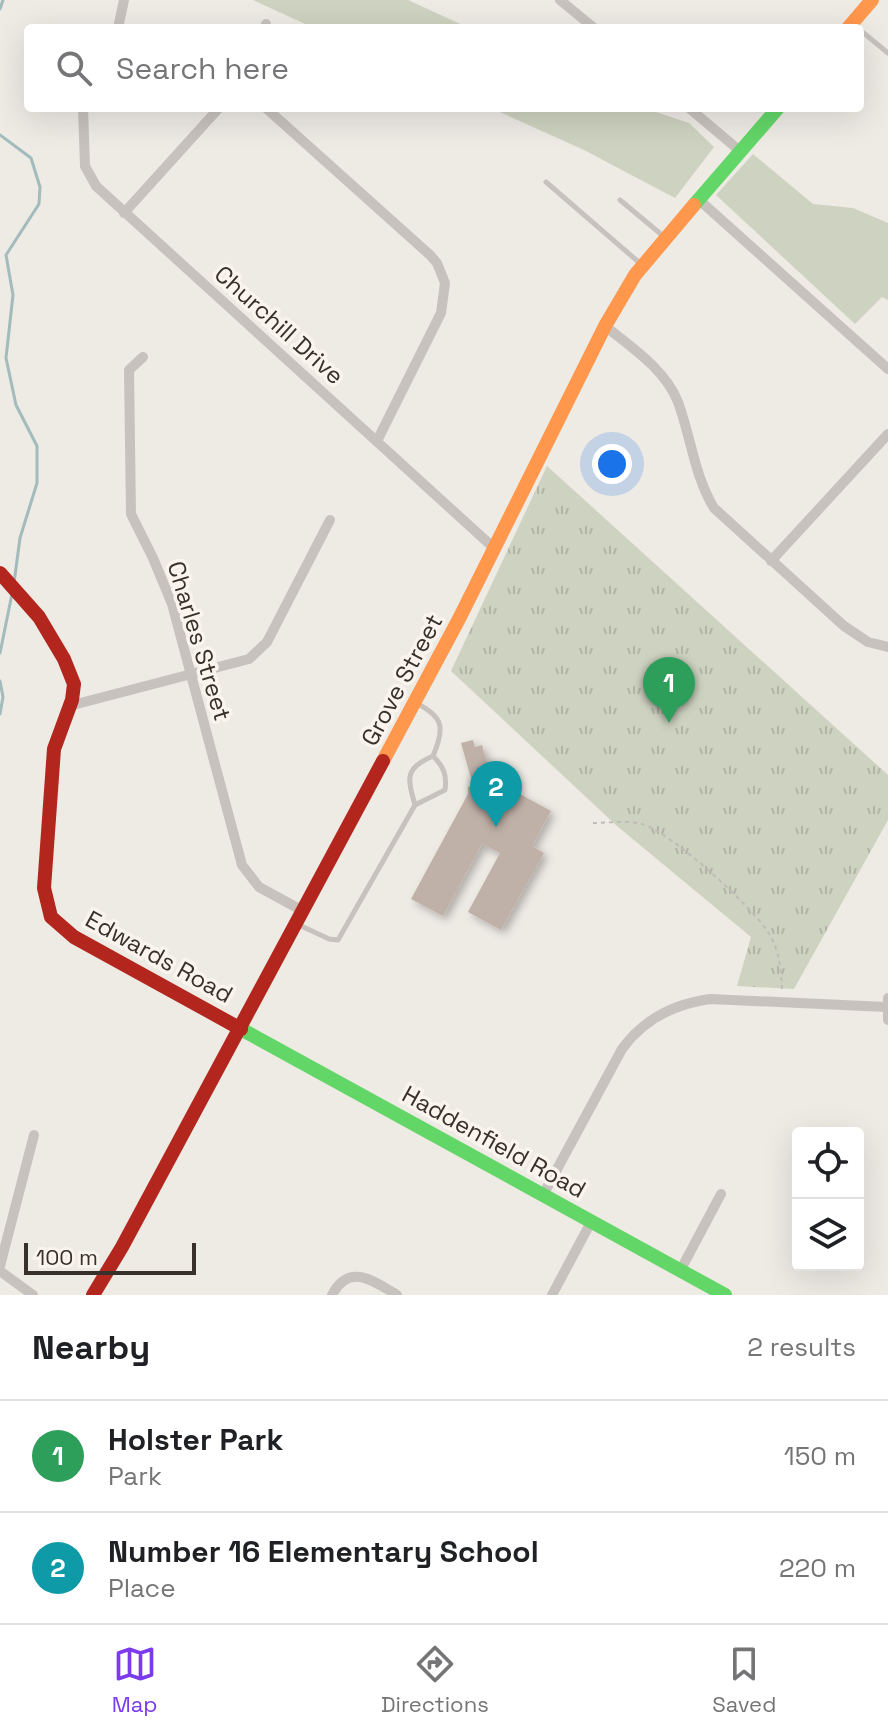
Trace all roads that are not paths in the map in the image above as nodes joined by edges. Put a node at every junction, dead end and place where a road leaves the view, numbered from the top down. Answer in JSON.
{"nodes":[{"id":1,"x":124,"y":0,"type":"edge"},
{"id":2,"x":560,"y":0,"type":"edge"},
{"id":3,"x":872,"y":0,"type":"edge"},
{"id":4,"x":119,"y":24,"type":"edge"},
{"id":5,"x":589,"y":24,"type":"edge"},
{"id":6,"x":857,"y":24,"type":"edge"},
{"id":7,"x":864,"y":34,"type":"edge"},
{"id":8,"x":888,"y":53,"type":"edge"},
{"id":9,"x":83,"y":112,"type":"edge"},
{"id":10,"x":215,"y":112,"type":"edge"},
{"id":11,"x":270,"y":112,"type":"edge"},
{"id":12,"x":694,"y":112,"type":"edge"},
{"id":13,"x":774,"y":112,"type":"edge"},
{"id":14,"x":740,"y":151,"type":"junction"},
{"id":15,"x":546,"y":182,"type":"dead end"},
{"id":16,"x":698,"y":199,"type":"junction"},
{"id":17,"x":620,"y":200,"type":"dead end"},
{"id":18,"x":124,"y":213,"type":"junction"},
{"id":19,"x":665,"y":238,"type":"junction"},
{"id":20,"x":642,"y":265,"type":"junction"},
{"id":21,"x":605,"y":326,"type":"junction"},
{"id":22,"x":143,"y":357,"type":"dead end"},
{"id":23,"x":888,"y":369,"type":"edge"},
{"id":24,"x":888,"y":434,"type":"edge"},
{"id":25,"x":377,"y":441,"type":"junction"},
{"id":26,"x":330,"y":520,"type":"dead end"},
{"id":27,"x":495,"y":549,"type":"junction"},
{"id":28,"x":771,"y":561,"type":"junction"},
{"id":29,"x":0,"y":573,"type":"edge"},
{"id":30,"x":888,"y":647,"type":"edge"},
{"id":31,"x":191,"y":675,"type":"junction"},
{"id":32,"x":415,"y":702,"type":"junction"},
{"id":33,"x":69,"y":706,"type":"junction"},
{"id":34,"x":433,"y":756,"type":"junction"},
{"id":35,"x":415,"y":805,"type":"junction"},
{"id":36,"x":300,"y":917,"type":"junction"},
{"id":37,"x":887,"y":1002,"type":"edge"},
{"id":38,"x":888,"y":1020,"type":"edge"},
{"id":39,"x":241,"y":1027,"type":"junction"},
{"id":40,"x":34,"y":1135,"type":"dead end"},
{"id":41,"x":721,"y":1194,"type":"dead end"},
{"id":42,"x":543,"y":1195,"type":"junction"},
{"id":43,"x":591,"y":1222,"type":"junction"},
{"id":44,"x":0,"y":1269,"type":"edge"},
{"id":45,"x":680,"y":1271,"type":"junction"},
{"id":46,"x":33,"y":1295,"type":"edge"},
{"id":47,"x":93,"y":1295,"type":"edge"},
{"id":48,"x":332,"y":1295,"type":"edge"},
{"id":49,"x":397,"y":1295,"type":"edge"},
{"id":50,"x":552,"y":1295,"type":"edge"},
{"id":51,"x":725,"y":1295,"type":"edge"}],
"edges":[{"from":1,"to":4,"type":"street"},
{"from":2,"to":5,"type":"street"},
{"from":3,"to":6,"type":"street"},
{"from":7,"to":8,"type":"lane"},
{"from":9,"to":18,"type":"street","name":"Churchill Drive"},
{"from":10,"to":18,"type":"street"},
{"from":11,"to":25,"type":"street"},
{"from":12,"to":14,"type":"street"},
{"from":13,"to":14,"type":"street","name":"Grove Street"},
{"from":14,"to":16,"type":"street","name":"Grove Street"},
{"from":15,"to":20,"type":"lane"},
{"from":16,"to":19,"type":"street","name":"Grove Street"},
{"from":16,"to":23,"type":"street"},
{"from":17,"to":19,"type":"lane"},
{"from":18,"to":25,"type":"street","name":"Churchill Drive"},
{"from":19,"to":20,"type":"street","name":"Grove Street"},
{"from":20,"to":21,"type":"street","name":"Grove Street"},
{"from":21,"to":27,"type":"street","name":"Grove Street"},
{"from":21,"to":28,"type":"street"},
{"from":22,"to":31,"type":"street","name":"Charles Street"},
{"from":24,"to":28,"type":"street"},
{"from":25,"to":27,"type":"street","name":"Churchill Drive"},
{"from":26,"to":31,"type":"street"},
{"from":27,"to":32,"type":"street","name":"Grove Street"},
{"from":28,"to":30,"type":"street"},
{"from":29,"to":33,"type":"street","name":"Edwards Road"},
{"from":31,"to":33,"type":"street"},
{"from":31,"to":36,"type":"street","name":"Charles Street"},
{"from":32,"to":34,"type":"lane"},
{"from":32,"to":36,"type":"street","name":"Grove Street"},
{"from":33,"to":39,"type":"street","name":"Edwards Road"},
{"from":34,"to":35,"type":"lane"},
{"from":34,"to":35,"type":"lane"},
{"from":35,"to":36,"type":"lane"},
{"from":36,"to":39,"type":"street","name":"Grove Street"},
{"from":37,"to":38,"type":"street"},
{"from":37,"to":42,"type":"street"},
{"from":39,"to":42,"type":"street","name":"Haddenfield Road"},
{"from":39,"to":47,"type":"street","name":"Grove Street"},
{"from":40,"to":44,"type":"street"},
{"from":41,"to":45,"type":"street"},
{"from":42,"to":43,"type":"street","name":"Haddenfield Road"},
{"from":43,"to":45,"type":"street","name":"Haddenfield Road"},
{"from":43,"to":50,"type":"street"},
{"from":44,"to":46,"type":"street"},
{"from":45,"to":51,"type":"street","name":"Haddenfield Road"},
{"from":48,"to":49,"type":"street"}]}
